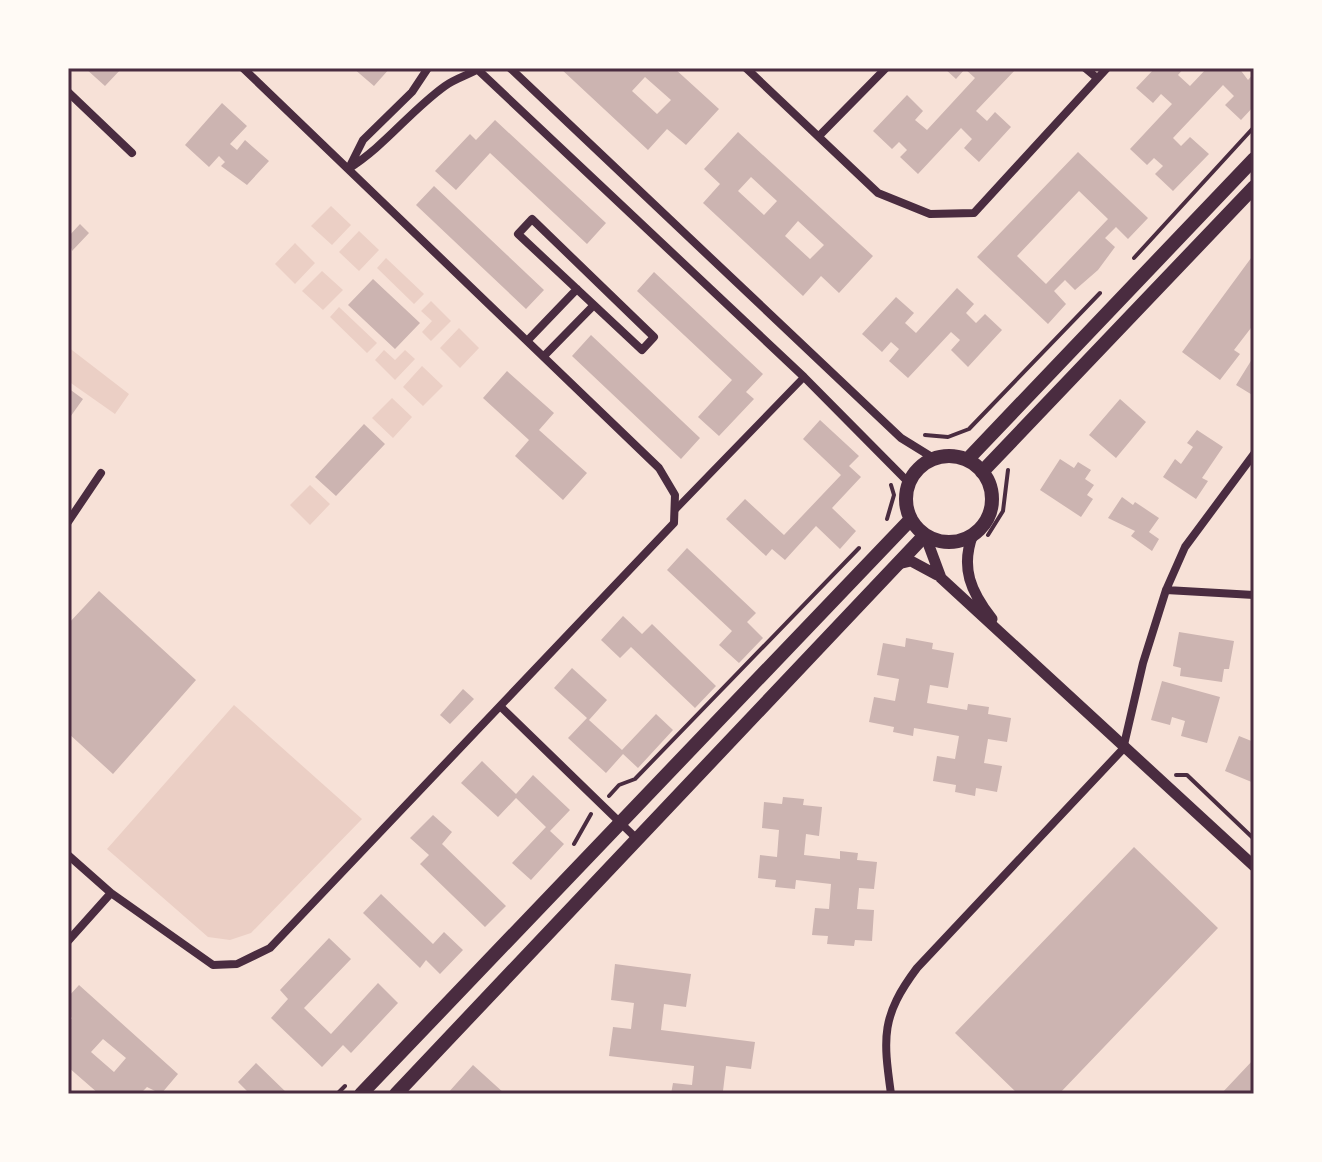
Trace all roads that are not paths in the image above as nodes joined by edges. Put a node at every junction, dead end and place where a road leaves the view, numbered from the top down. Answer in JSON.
{"nodes":[{"id":1,"x":243,"y":68,"type":"edge"},
{"id":2,"x":428,"y":68,"type":"edge"},
{"id":3,"x":510,"y":68,"type":"edge"},
{"id":4,"x":746,"y":68,"type":"edge"},
{"id":5,"x":886,"y":68,"type":"edge"},
{"id":6,"x":1085,"y":68,"type":"edge"},
{"id":7,"x":1107,"y":68,"type":"edge"},
{"id":8,"x":478,"y":69,"type":"edge"},
{"id":9,"x":1097,"y":78,"type":"junction"},
{"id":10,"x":68,"y":92,"type":"edge"},
{"id":11,"x":819,"y":136,"type":"junction"},
{"id":12,"x":132,"y":153,"type":"dead end"},
{"id":13,"x":1254,"y":159,"type":"edge"},
{"id":14,"x":348,"y":169,"type":"junction"},
{"id":15,"x":1254,"y":187,"type":"edge"},
{"id":16,"x":577,"y":289,"type":"junction"},
{"id":17,"x":594,"y":305,"type":"junction"},
{"id":18,"x":528,"y":340,"type":"junction"},
{"id":19,"x":545,"y":355,"type":"junction"},
{"id":20,"x":804,"y":377,"type":"junction"},
{"id":21,"x":1254,"y":454,"type":"edge"},
{"id":22,"x":935,"y":459,"type":"junction"},
{"id":23,"x":967,"y":460,"type":"junction"},
{"id":24,"x":982,"y":472,"type":"junction"},
{"id":25,"x":101,"y":473,"type":"dead end"},
{"id":26,"x":909,"y":483,"type":"junction"},
{"id":27,"x":675,"y":510,"type":"junction"},
{"id":28,"x":911,"y":519,"type":"junction"},
{"id":29,"x":68,"y":522,"type":"edge"},
{"id":30,"x":925,"y":535,"type":"junction"},
{"id":31,"x":977,"y":540,"type":"junction"},
{"id":32,"x":898,"y":564,"type":"junction"},
{"id":33,"x":941,"y":578,"type":"junction"},
{"id":34,"x":1166,"y":590,"type":"junction"},
{"id":35,"x":1254,"y":595,"type":"edge"},
{"id":36,"x":1007,"y":639,"type":"junction"},
{"id":37,"x":501,"y":707,"type":"junction"},
{"id":38,"x":1123,"y":749,"type":"junction"},
{"id":39,"x":621,"y":822,"type":"junction"},
{"id":40,"x":637,"y":839,"type":"junction"},
{"id":41,"x":68,"y":855,"type":"edge"},
{"id":42,"x":1254,"y":866,"type":"edge"},
{"id":43,"x":111,"y":893,"type":"junction"},
{"id":44,"x":68,"y":941,"type":"edge"},
{"id":45,"x":361,"y":1094,"type":"edge"},
{"id":46,"x":396,"y":1094,"type":"edge"},
{"id":47,"x":891,"y":1094,"type":"edge"}],
"edges":[{"from":1,"to":14,"type":"street"},
{"from":2,"to":14,"type":"street"},
{"from":3,"to":22,"type":"street"},
{"from":4,"to":11,"type":"street"},
{"from":5,"to":11,"type":"street"},
{"from":6,"to":9,"type":"street"},
{"from":7,"to":9,"type":"street"},
{"from":8,"to":14,"type":"street"},
{"from":8,"to":20,"type":"street"},
{"from":9,"to":11,"type":"street"},
{"from":10,"to":12,"type":"street"},
{"from":13,"to":23,"type":"main road"},
{"from":14,"to":18,"type":"street"},
{"from":15,"to":24,"type":"main road"},
{"from":16,"to":17,"type":"street"},
{"from":16,"to":17,"type":"street"},
{"from":16,"to":18,"type":"street"},
{"from":17,"to":19,"type":"street"},
{"from":18,"to":19,"type":"street"},
{"from":19,"to":27,"type":"street"},
{"from":20,"to":26,"type":"street"},
{"from":20,"to":27,"type":"street"},
{"from":21,"to":34,"type":"street"},
{"from":22,"to":23,"type":"main road"},
{"from":22,"to":26,"type":"main road"},
{"from":23,"to":24,"type":"main road"},
{"from":24,"to":31,"type":"main road"},
{"from":25,"to":29,"type":"street"},
{"from":26,"to":28,"type":"main road"},
{"from":27,"to":37,"type":"street"},
{"from":28,"to":30,"type":"main road"},
{"from":28,"to":39,"type":"main road"},
{"from":30,"to":31,"type":"main road"},
{"from":30,"to":32,"type":"main road"},
{"from":30,"to":33,"type":"street"},
{"from":31,"to":36,"type":"street"},
{"from":32,"to":33,"type":"street"},
{"from":32,"to":40,"type":"main road"},
{"from":33,"to":36,"type":"street"},
{"from":34,"to":35,"type":"street"},
{"from":34,"to":38,"type":"street"},
{"from":36,"to":38,"type":"street"},
{"from":37,"to":39,"type":"street"},
{"from":37,"to":43,"type":"street"},
{"from":38,"to":42,"type":"street"},
{"from":38,"to":47,"type":"street"},
{"from":39,"to":40,"type":"street"},
{"from":39,"to":45,"type":"main road"},
{"from":40,"to":46,"type":"main road"},
{"from":41,"to":43,"type":"street"},
{"from":43,"to":44,"type":"street"}]}
